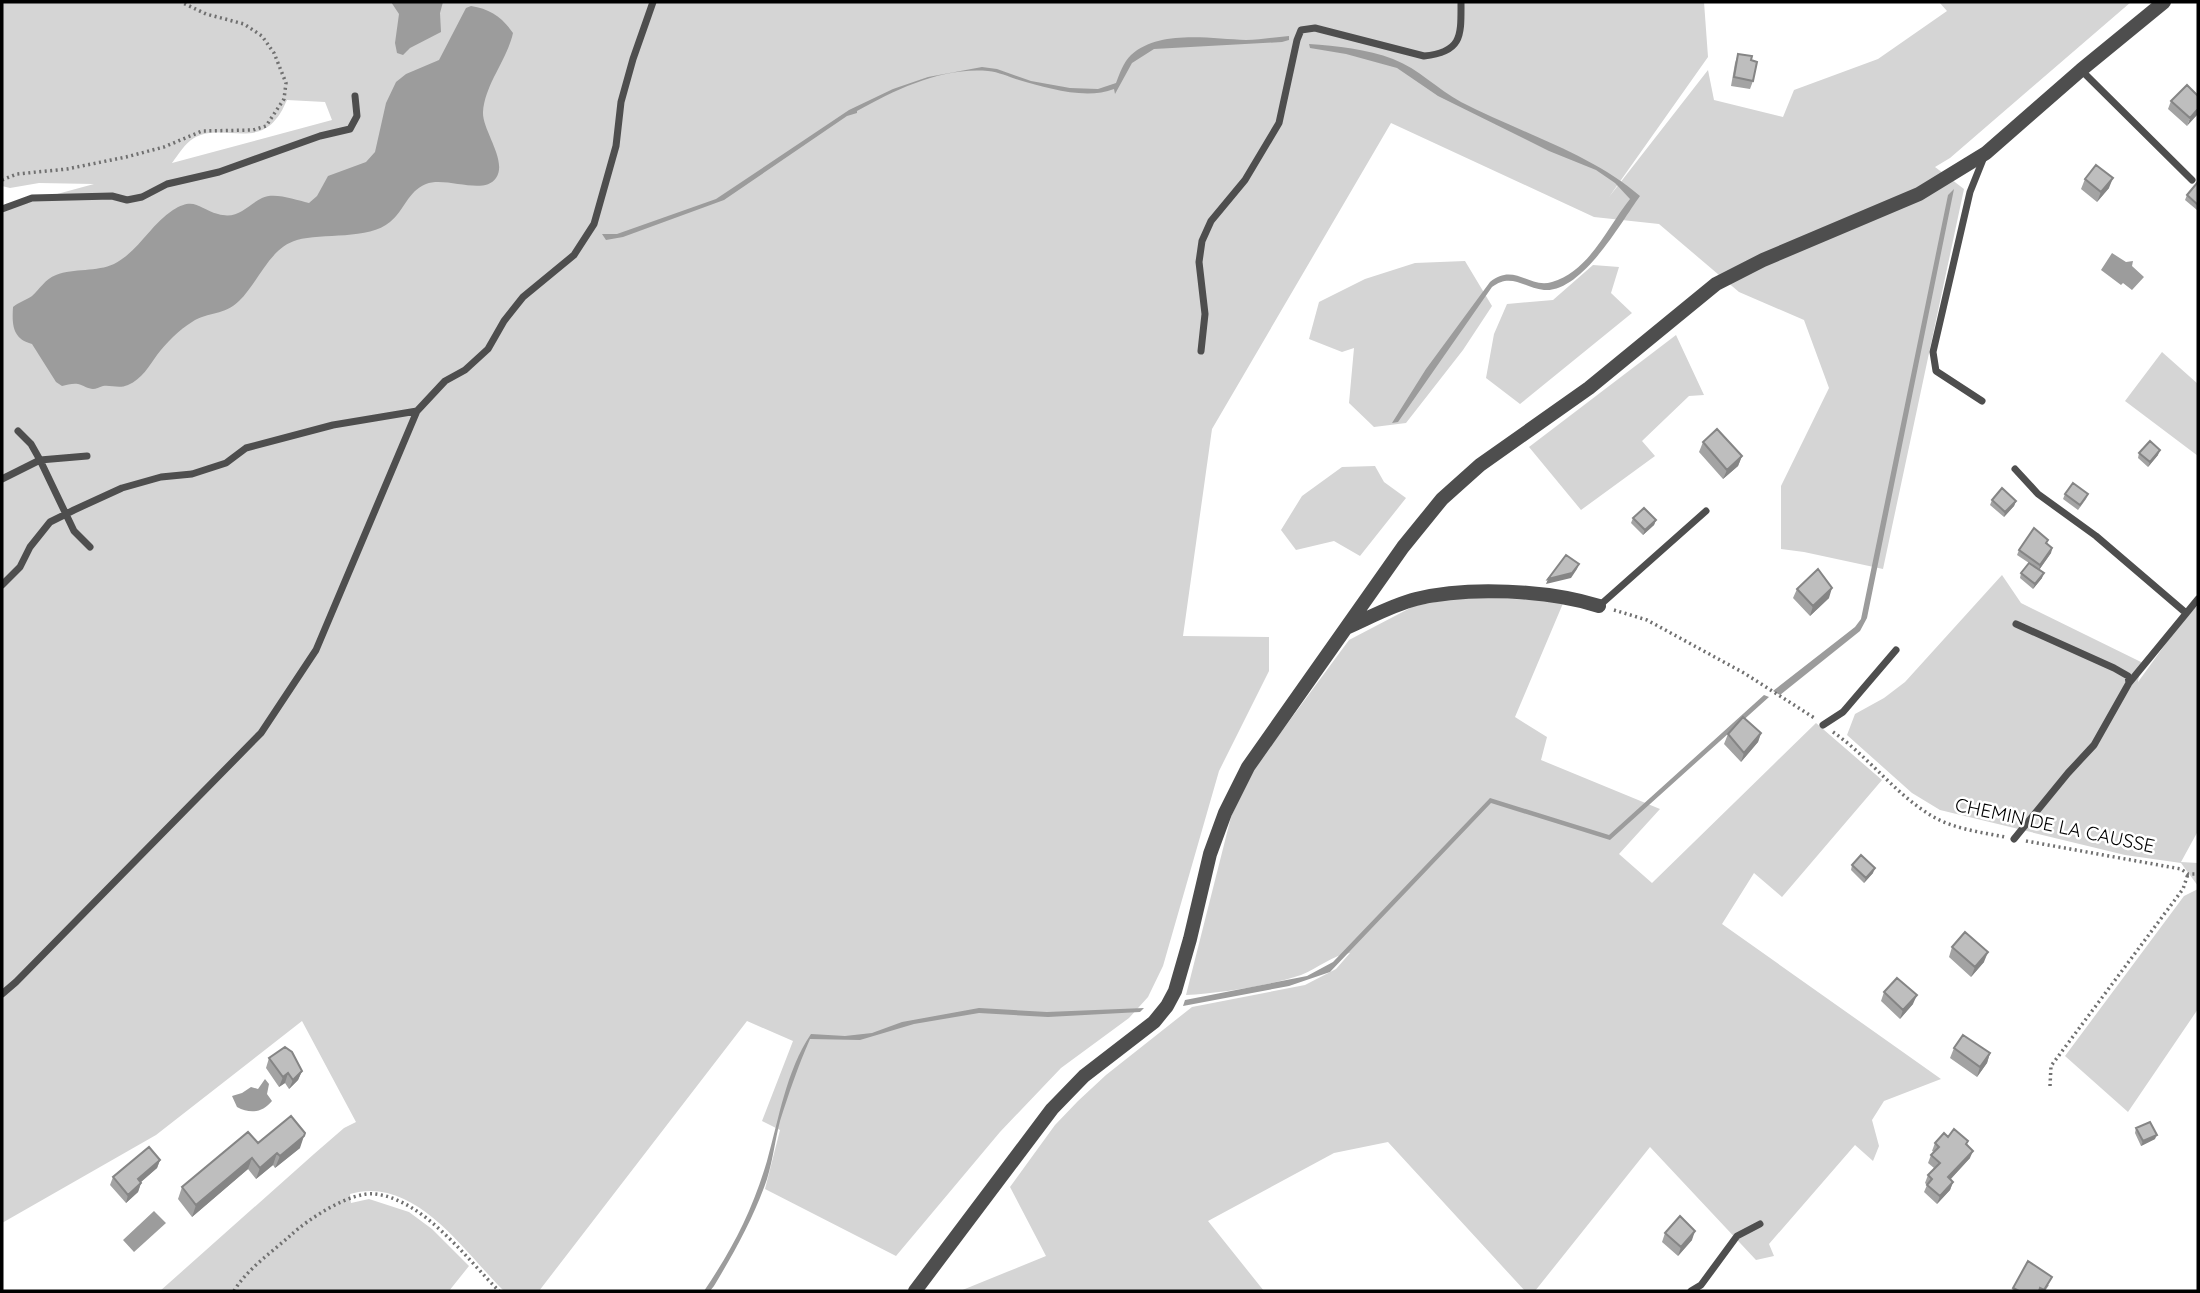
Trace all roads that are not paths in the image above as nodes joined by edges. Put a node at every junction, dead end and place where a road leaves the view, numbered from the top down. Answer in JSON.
{"nodes":[{"id":1,"x":653,"y":2,"type":"edge"},
{"id":2,"x":1461,"y":2,"type":"edge"},
{"id":3,"x":2164,"y":2,"type":"edge"},
{"id":4,"x":2081,"y":70,"type":"junction"},
{"id":5,"x":355,"y":96,"type":"dead end"},
{"id":6,"x":1986,"y":153,"type":"junction"},
{"id":7,"x":2192,"y":180,"type":"dead end"},
{"id":8,"x":2,"y":209,"type":"edge"},
{"id":9,"x":1201,"y":351,"type":"dead end"},
{"id":10,"x":1982,"y":401,"type":"dead end"},
{"id":11,"x":416,"y":411,"type":"junction"},
{"id":12,"x":18,"y":431,"type":"dead end"},
{"id":13,"x":87,"y":456,"type":"dead end"},
{"id":14,"x":40,"y":460,"type":"junction"},
{"id":15,"x":2015,"y":469,"type":"dead end"},
{"id":16,"x":2,"y":479,"type":"edge"},
{"id":17,"x":1706,"y":511,"type":"dead end"},
{"id":18,"x":65,"y":514,"type":"junction"},
{"id":19,"x":90,"y":547,"type":"dead end"},
{"id":20,"x":2,"y":584,"type":"edge"},
{"id":21,"x":2198,"y":600,"type":"edge"},
{"id":22,"x":1599,"y":606,"type":"joint"},
{"id":23,"x":2186,"y":613,"type":"junction"},
{"id":24,"x":2016,"y":624,"type":"dead end"},
{"id":25,"x":1346,"y":628,"type":"junction"},
{"id":26,"x":1896,"y":650,"type":"dead end"},
{"id":27,"x":2129,"y":683,"type":"junction"},
{"id":28,"x":1823,"y":724,"type":"road end"},
{"id":29,"x":2014,"y":839,"type":"road end"},
{"id":30,"x":2,"y":993,"type":"edge"},
{"id":31,"x":1760,"y":1224,"type":"dead end"},
{"id":32,"x":915,"y":1291,"type":"edge"},
{"id":33,"x":1691,"y":1291,"type":"edge"}],
"edges":[{"from":1,"to":11,"type":"lane"},
{"from":2,"to":9,"type":"lane"},
{"from":3,"to":4,"type":"street"},
{"from":4,"to":6,"type":"street"},
{"from":4,"to":7,"type":"lane"},
{"from":5,"to":8,"type":"lane"},
{"from":6,"to":10,"type":"lane"},
{"from":6,"to":25,"type":"street"},
{"from":11,"to":18,"type":"lane"},
{"from":11,"to":30,"type":"lane"},
{"from":12,"to":14,"type":"lane"},
{"from":13,"to":14,"type":"lane"},
{"from":14,"to":16,"type":"lane"},
{"from":14,"to":18,"type":"lane"},
{"from":15,"to":23,"type":"lane"},
{"from":17,"to":22,"type":"lane"},
{"from":18,"to":19,"type":"lane"},
{"from":18,"to":20,"type":"lane"},
{"from":21,"to":23,"type":"lane"},
{"from":22,"to":25,"type":"street"},
{"from":23,"to":27,"type":"lane"},
{"from":24,"to":27,"type":"lane"},
{"from":25,"to":32,"type":"street"},
{"from":26,"to":28,"type":"lane"},
{"from":27,"to":29,"type":"lane"},
{"from":31,"to":33,"type":"lane"}]}
